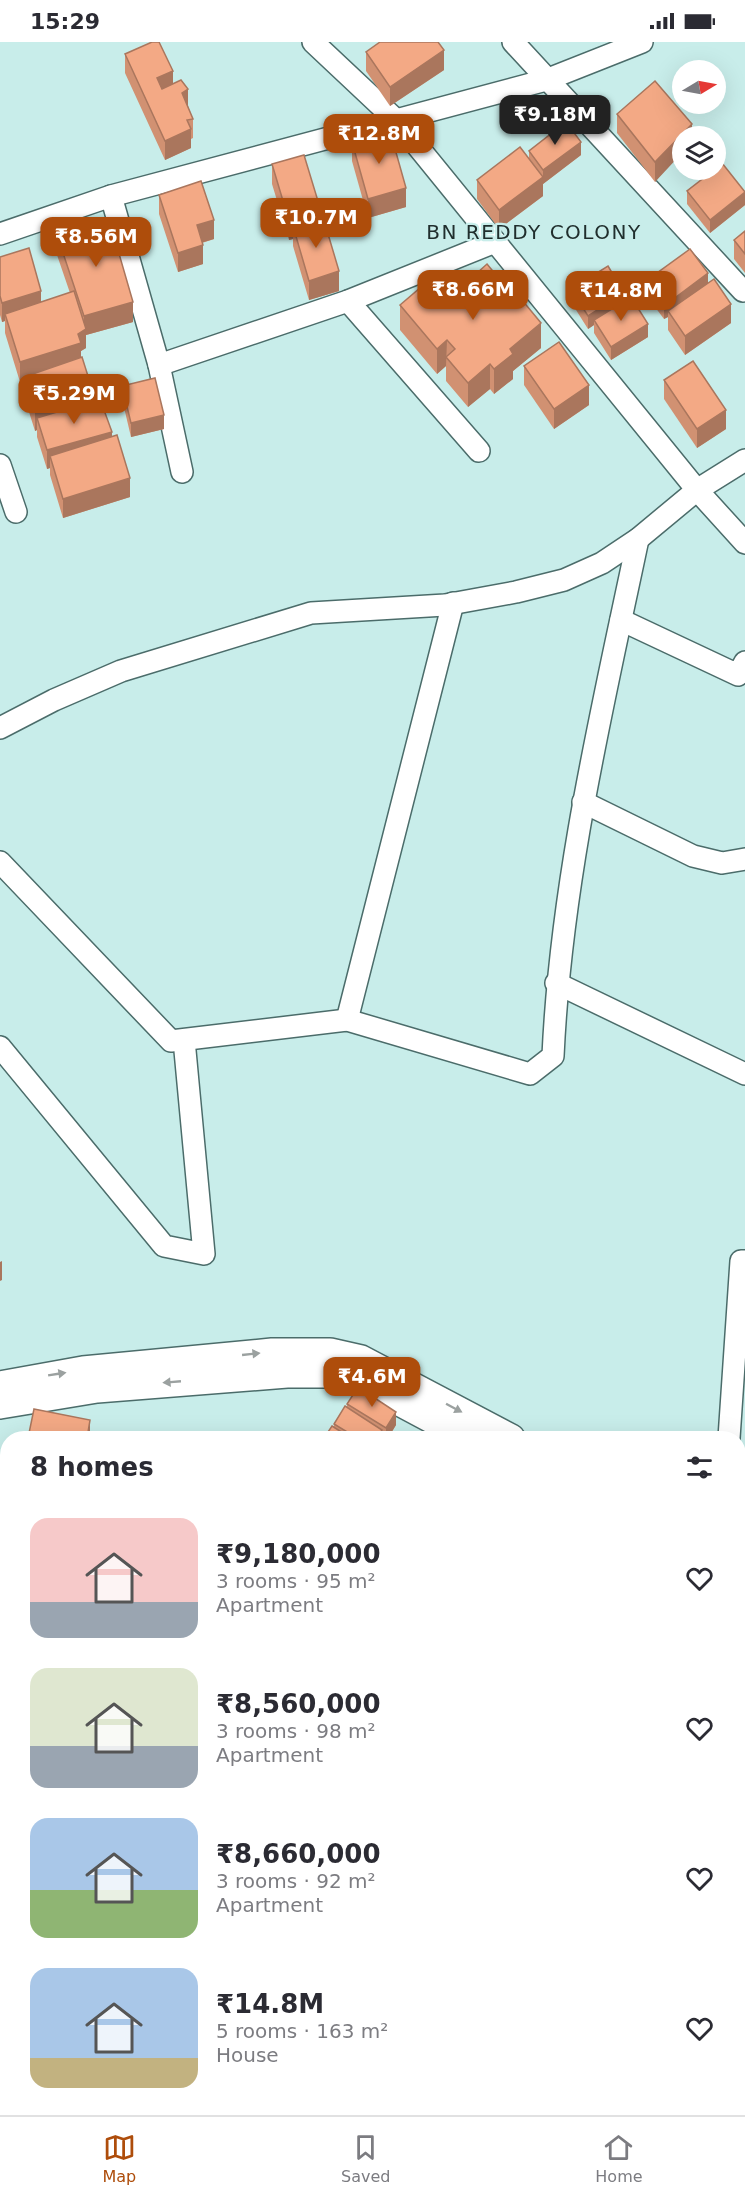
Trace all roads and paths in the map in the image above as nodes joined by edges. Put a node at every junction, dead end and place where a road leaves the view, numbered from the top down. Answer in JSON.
{"nodes":[{"id":1,"x":313,"y":42,"type":"edge"},
{"id":2,"x":513,"y":42,"type":"edge"},
{"id":3,"x":642,"y":42,"type":"edge"},
{"id":4,"x":546,"y":80,"type":"junction"},
{"id":5,"x":397,"y":121,"type":"junction"},
{"id":6,"x":111,"y":196,"type":"junction"},
{"id":7,"x":0,"y":234,"type":"edge"},
{"id":8,"x":495,"y":242,"type":"junction"},
{"id":9,"x":743,"y":291,"type":"dead end"},
{"id":10,"x":348,"y":301,"type":"junction"},
{"id":11,"x":159,"y":366,"type":"junction"},
{"id":12,"x":479,"y":451,"type":"dead end"},
{"id":13,"x":745,"y":460,"type":"edge"},
{"id":14,"x":0,"y":465,"type":"edge"},
{"id":15,"x":182,"y":472,"type":"dead end"},
{"id":16,"x":697,"y":490,"type":"junction"},
{"id":17,"x":16,"y":512,"type":"dead end"},
{"id":18,"x":638,"y":539,"type":"junction"},
{"id":19,"x":745,"y":543,"type":"edge"},
{"id":20,"x":453,"y":603,"type":"junction"},
{"id":21,"x":621,"y":620,"type":"junction"},
{"id":22,"x":745,"y":662,"type":"edge"},
{"id":23,"x":0,"y":728,"type":"edge"},
{"id":24,"x":583,"y":802,"type":"junction"},
{"id":25,"x":745,"y":859,"type":"edge"},
{"id":26,"x":0,"y":862,"type":"edge"},
{"id":27,"x":556,"y":983,"type":"junction"},
{"id":28,"x":347,"y":1020,"type":"junction"},
{"id":29,"x":184,"y":1040,"type":"junction"},
{"id":30,"x":0,"y":1047,"type":"edge"},
{"id":31,"x":745,"y":1074,"type":"edge"},
{"id":32,"x":745,"y":1261,"type":"edge"},
{"id":33,"x":0,"y":1385,"type":"edge"},
{"id":34,"x":0,"y":1405,"type":"edge"},
{"id":35,"x":454,"y":1431,"type":"edge"},
{"id":36,"x":498,"y":1431,"type":"edge"},
{"id":37,"x":729,"y":1431,"type":"edge"}],
"edges":[{"from":1,"to":5,"type":"street"},
{"from":2,"to":4,"type":"street"},
{"from":3,"to":4,"type":"street"},
{"from":4,"to":5,"type":"street"},
{"from":4,"to":9,"type":"street"},
{"from":5,"to":6,"type":"street"},
{"from":5,"to":8,"type":"street"},
{"from":6,"to":7,"type":"street"},
{"from":6,"to":11,"type":"street"},
{"from":8,"to":10,"type":"street"},
{"from":8,"to":16,"type":"street"},
{"from":10,"to":11,"type":"street"},
{"from":10,"to":12,"type":"street"},
{"from":11,"to":15,"type":"street"},
{"from":13,"to":16,"type":"street"},
{"from":14,"to":17,"type":"street"},
{"from":16,"to":18,"type":"street"},
{"from":16,"to":19,"type":"street"},
{"from":18,"to":20,"type":"street"},
{"from":18,"to":21,"type":"street"},
{"from":20,"to":23,"type":"street"},
{"from":20,"to":28,"type":"street"},
{"from":21,"to":22,"type":"street"},
{"from":21,"to":24,"type":"street"},
{"from":24,"to":25,"type":"street"},
{"from":24,"to":27,"type":"street"},
{"from":26,"to":29,"type":"street"},
{"from":27,"to":28,"type":"street"},
{"from":27,"to":31,"type":"street"},
{"from":28,"to":29,"type":"street"},
{"from":29,"to":30,"type":"street"},
{"from":32,"to":37,"type":"street"},
{"from":33,"to":36,"type":"street","one_way":true},
{"from":35,"to":34,"type":"street","one_way":true}]}
